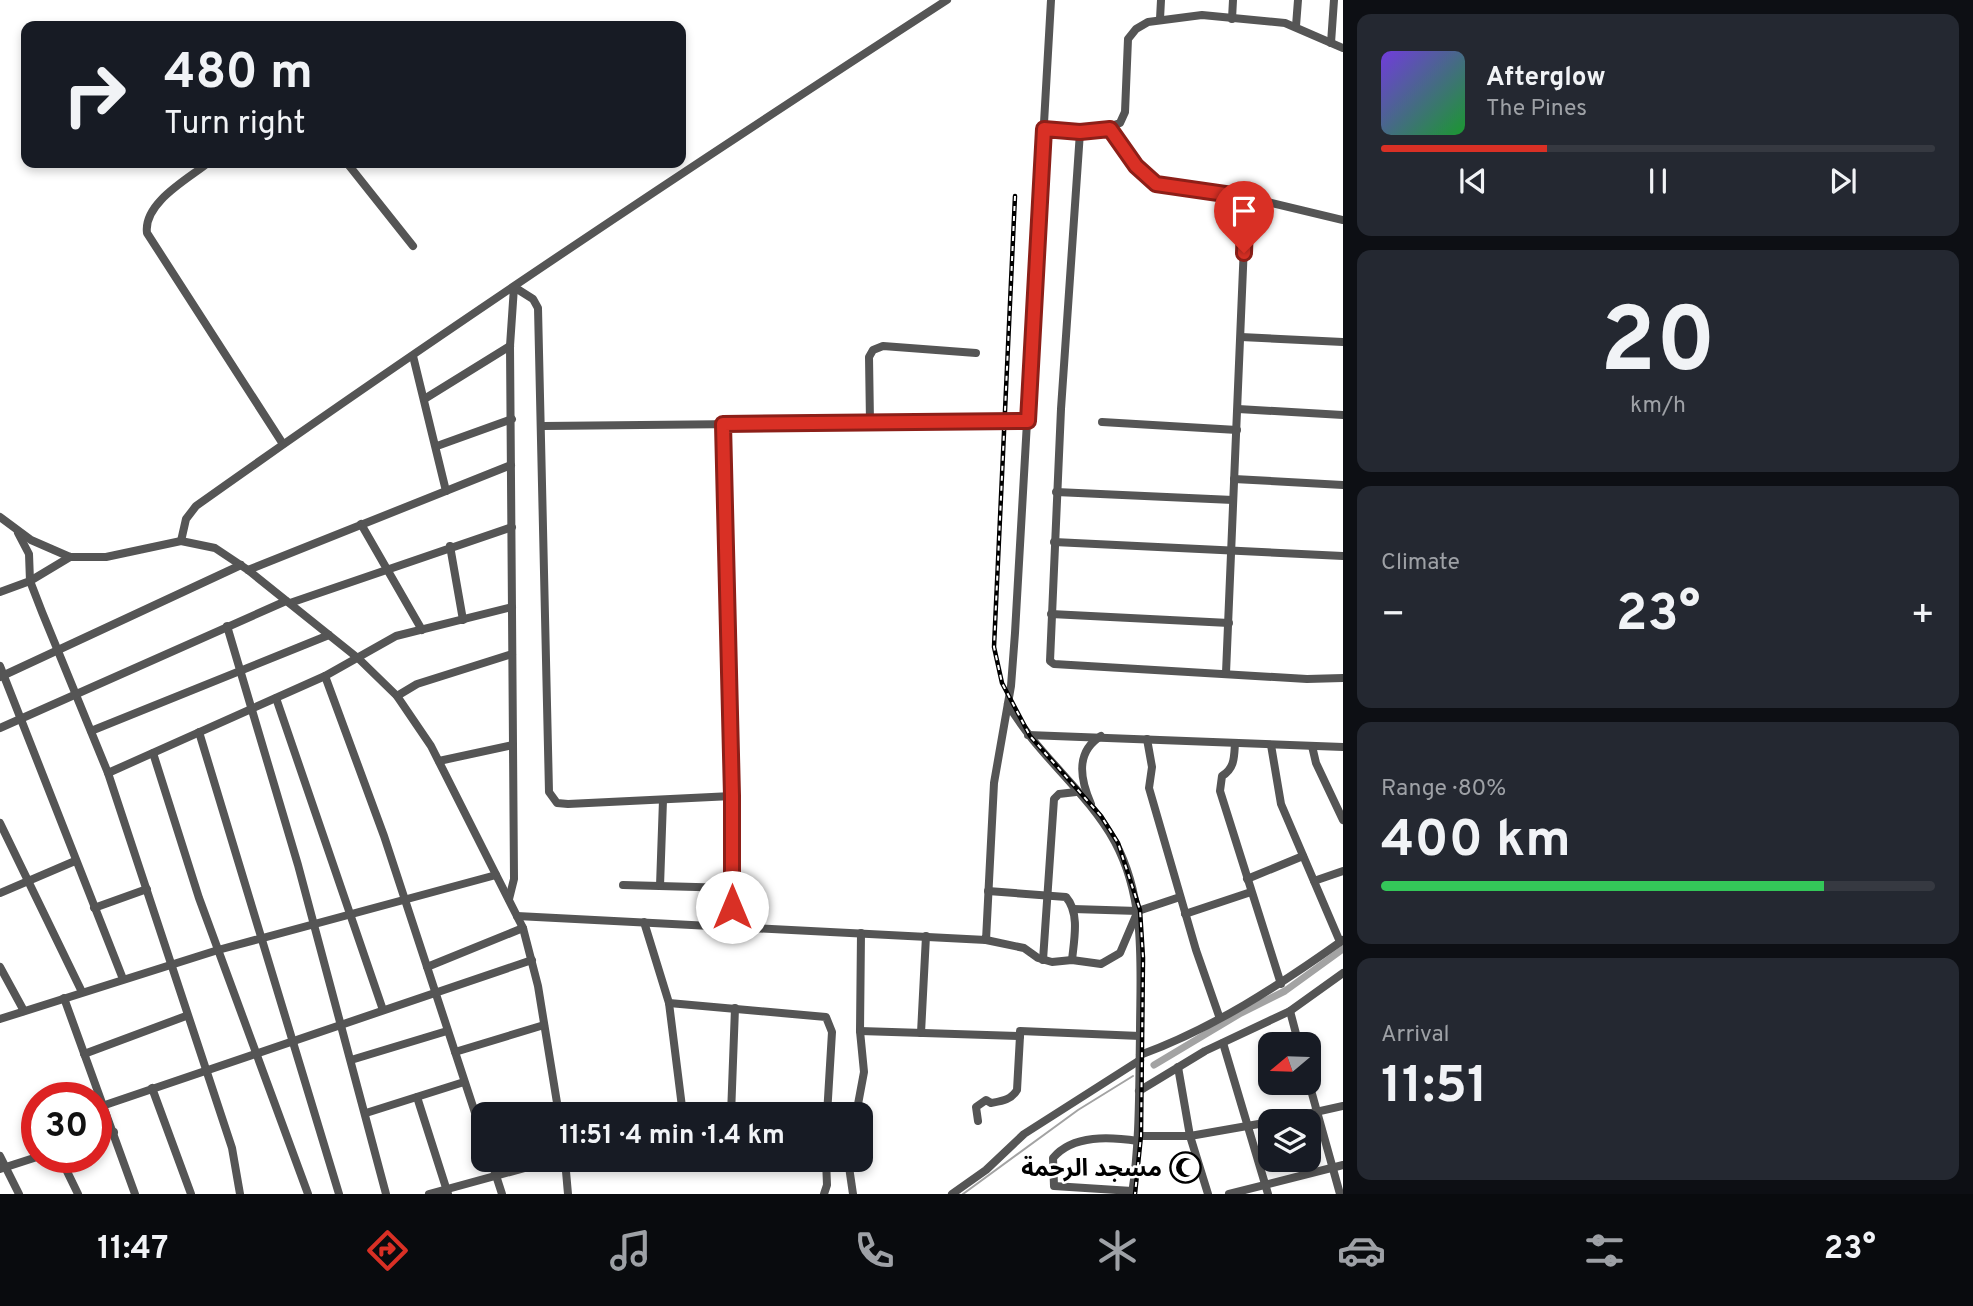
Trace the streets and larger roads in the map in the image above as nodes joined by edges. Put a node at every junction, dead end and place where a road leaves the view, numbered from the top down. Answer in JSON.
{"nodes":[{"id":1,"x":947,"y":0,"type":"edge"},
{"id":2,"x":1051,"y":0,"type":"edge"},
{"id":3,"x":1161,"y":0,"type":"edge"},
{"id":4,"x":1233,"y":0,"type":"edge"},
{"id":5,"x":1298,"y":0,"type":"edge"},
{"id":6,"x":1334,"y":0,"type":"edge"},
{"id":7,"x":1160,"y":19,"type":"junction"},
{"id":8,"x":1233,"y":19,"type":"junction"},
{"id":9,"x":1296,"y":26,"type":"junction"},
{"id":10,"x":1331,"y":43,"type":"junction"},
{"id":11,"x":1343,"y":48,"type":"edge"},
{"id":12,"x":1044,"y":129,"type":"junction"},
{"id":13,"x":1110,"y":129,"type":"junction"},
{"id":14,"x":1080,"y":132,"type":"junction"},
{"id":15,"x":202,"y":168,"type":"edge"},
{"id":16,"x":351,"y":168,"type":"edge"},
{"id":17,"x":1246,"y":197,"type":"junction"},
{"id":18,"x":1343,"y":220,"type":"edge"},
{"id":19,"x":412,"y":246,"type":"dead end"},
{"id":20,"x":514,"y":287,"type":"junction"},
{"id":21,"x":1241,"y":337,"type":"junction"},
{"id":22,"x":1343,"y":342,"type":"edge"},
{"id":23,"x":510,"y":346,"type":"junction"},
{"id":24,"x":976,"y":353,"type":"dead end"},
{"id":25,"x":414,"y":356,"type":"junction"},
{"id":26,"x":426,"y":398,"type":"junction"},
{"id":27,"x":1238,"y":409,"type":"junction"},
{"id":28,"x":1343,"y":415,"type":"edge"},
{"id":29,"x":512,"y":419,"type":"junction"},
{"id":30,"x":1028,"y":421,"type":"junction"},
{"id":31,"x":870,"y":422,"type":"junction"},
{"id":32,"x":1102,"y":422,"type":"dead end"},
{"id":33,"x":723,"y":424,"type":"junction"},
{"id":34,"x":543,"y":426,"type":"junction"},
{"id":35,"x":1237,"y":430,"type":"junction"},
{"id":36,"x":283,"y":444,"type":"junction"},
{"id":37,"x":437,"y":446,"type":"junction"},
{"id":38,"x":511,"y":465,"type":"junction"},
{"id":39,"x":1234,"y":479,"type":"junction"},
{"id":40,"x":1343,"y":485,"type":"edge"},
{"id":41,"x":446,"y":491,"type":"junction"},
{"id":42,"x":1056,"y":492,"type":"junction"},
{"id":43,"x":1233,"y":500,"type":"junction"},
{"id":44,"x":0,"y":517,"type":"edge"},
{"id":45,"x":361,"y":524,"type":"junction"},
{"id":46,"x":512,"y":527,"type":"junction"},
{"id":47,"x":17,"y":531,"type":"junction"},
{"id":48,"x":181,"y":541,"type":"junction"},
{"id":49,"x":1054,"y":542,"type":"junction"},
{"id":50,"x":450,"y":545,"type":"junction"},
{"id":51,"x":1230,"y":551,"type":"junction"},
{"id":52,"x":1343,"y":556,"type":"edge"},
{"id":53,"x":70,"y":557,"type":"junction"},
{"id":54,"x":245,"y":567,"type":"junction"},
{"id":55,"x":386,"y":568,"type":"junction"},
{"id":56,"x":30,"y":581,"type":"junction"},
{"id":57,"x":0,"y":592,"type":"edge"},
{"id":58,"x":288,"y":602,"type":"junction"},
{"id":59,"x":512,"y":607,"type":"junction"},
{"id":60,"x":1051,"y":614,"type":"junction"},
{"id":61,"x":463,"y":620,"type":"junction"},
{"id":62,"x":1229,"y":623,"type":"junction"},
{"id":63,"x":227,"y":626,"type":"junction"},
{"id":64,"x":422,"y":630,"type":"junction"},
{"id":65,"x":329,"y":635,"type":"junction"},
{"id":66,"x":59,"y":649,"type":"junction"},
{"id":67,"x":512,"y":654,"type":"junction"},
{"id":68,"x":359,"y":659,"type":"junction"},
{"id":69,"x":0,"y":666,"type":"edge"},
{"id":70,"x":240,"y":671,"type":"junction"},
{"id":71,"x":1226,"y":673,"type":"junction"},
{"id":72,"x":2,"y":676,"type":"edge"},
{"id":73,"x":325,"y":676,"type":"junction"},
{"id":74,"x":1343,"y":678,"type":"edge"},
{"id":75,"x":76,"y":693,"type":"junction"},
{"id":76,"x":397,"y":696,"type":"junction"},
{"id":77,"x":276,"y":698,"type":"junction"},
{"id":78,"x":1008,"y":704,"type":"junction"},
{"id":79,"x":252,"y":709,"type":"junction"},
{"id":80,"x":21,"y":717,"type":"junction"},
{"id":81,"x":0,"y":728,"type":"edge"},
{"id":82,"x":91,"y":732,"type":"junction"},
{"id":83,"x":199,"y":732,"type":"junction"},
{"id":84,"x":1028,"y":735,"type":"junction"},
{"id":85,"x":1101,"y":736,"type":"junction"},
{"id":86,"x":1147,"y":739,"type":"junction"},
{"id":87,"x":1235,"y":743,"type":"junction"},
{"id":88,"x":1271,"y":745,"type":"junction"},
{"id":89,"x":513,"y":746,"type":"junction"},
{"id":90,"x":1312,"y":746,"type":"junction"},
{"id":91,"x":1343,"y":747,"type":"edge"},
{"id":92,"x":153,"y":753,"type":"junction"},
{"id":93,"x":439,"y":761,"type":"junction"},
{"id":94,"x":108,"y":773,"type":"junction"},
{"id":95,"x":1076,"y":792,"type":"junction"},
{"id":96,"x":732,"y":796,"type":"junction"},
{"id":97,"x":663,"y":800,"type":"junction"},
{"id":98,"x":1093,"y":810,"type":"junction"},
{"id":99,"x":1343,"y":820,"type":"edge"},
{"id":100,"x":0,"y":823,"type":"edge"},
{"id":101,"x":1303,"y":856,"type":"junction"},
{"id":102,"x":75,"y":861,"type":"junction"},
{"id":103,"x":1343,"y":871,"type":"edge"},
{"id":104,"x":496,"y":875,"type":"junction"},
{"id":105,"x":27,"y":879,"type":"junction"},
{"id":106,"x":1247,"y":879,"type":"junction"},
{"id":107,"x":1314,"y":881,"type":"junction"},
{"id":108,"x":623,"y":885,"type":"dead end"},
{"id":109,"x":660,"y":886,"type":"junction"},
{"id":110,"x":732,"y":888,"type":"junction"},
{"id":111,"x":147,"y":889,"type":"junction"},
{"id":112,"x":988,"y":891,"type":"junction"},
{"id":113,"x":1251,"y":892,"type":"junction"},
{"id":114,"x":0,"y":893,"type":"edge"},
{"id":115,"x":1050,"y":896,"type":"junction"},
{"id":116,"x":1180,"y":897,"type":"junction"},
{"id":117,"x":509,"y":899,"type":"junction"},
{"id":118,"x":404,"y":900,"type":"junction"},
{"id":119,"x":94,"y":908,"type":"junction"},
{"id":120,"x":1073,"y":909,"type":"junction"},
{"id":121,"x":1138,"y":911,"type":"junction"},
{"id":122,"x":349,"y":914,"type":"junction"},
{"id":123,"x":1185,"y":914,"type":"junction"},
{"id":124,"x":517,"y":916,"type":"junction"},
{"id":125,"x":644,"y":922,"type":"junction"},
{"id":126,"x":314,"y":923,"type":"junction"},
{"id":127,"x":732,"y":925,"type":"junction"},
{"id":128,"x":523,"y":928,"type":"junction"},
{"id":129,"x":860,"y":933,"type":"junction"},
{"id":130,"x":926,"y":936,"type":"junction"},
{"id":131,"x":263,"y":938,"type":"junction"},
{"id":132,"x":986,"y":940,"type":"junction"},
{"id":133,"x":1341,"y":941,"type":"edge"},
{"id":134,"x":218,"y":950,"type":"junction"},
{"id":135,"x":532,"y":960,"type":"junction"},
{"id":136,"x":1043,"y":960,"type":"junction"},
{"id":137,"x":1072,"y":960,"type":"junction"},
{"id":138,"x":171,"y":964,"type":"junction"},
{"id":139,"x":0,"y":967,"type":"edge"},
{"id":140,"x":427,"y":967,"type":"junction"},
{"id":141,"x":1343,"y":973,"type":"edge"},
{"id":142,"x":123,"y":979,"type":"junction"},
{"id":143,"x":1281,"y":984,"type":"junction"},
{"id":144,"x":82,"y":992,"type":"junction"},
{"id":145,"x":435,"y":993,"type":"junction"},
{"id":146,"x":64,"y":998,"type":"junction"},
{"id":147,"x":669,"y":1003,"type":"junction"},
{"id":148,"x":734,"y":1008,"type":"junction"},
{"id":149,"x":383,"y":1010,"type":"junction"},
{"id":150,"x":24,"y":1011,"type":"junction"},
{"id":151,"x":1290,"y":1011,"type":"junction"},
{"id":152,"x":186,"y":1016,"type":"junction"},
{"id":153,"x":1219,"y":1016,"type":"junction"},
{"id":154,"x":0,"y":1019,"type":"edge"},
{"id":155,"x":342,"y":1024,"type":"junction"},
{"id":156,"x":544,"y":1025,"type":"junction"},
{"id":157,"x":447,"y":1031,"type":"junction"},
{"id":158,"x":860,"y":1031,"type":"junction"},
{"id":159,"x":1296,"y":1032,"type":"edge"},
{"id":160,"x":920,"y":1033,"type":"junction"},
{"id":161,"x":1020,"y":1036,"type":"junction"},
{"id":162,"x":1140,"y":1036,"type":"junction"},
{"id":163,"x":294,"y":1040,"type":"junction"},
{"id":164,"x":1223,"y":1043,"type":"junction"},
{"id":165,"x":255,"y":1052,"type":"junction"},
{"id":166,"x":455,"y":1052,"type":"junction"},
{"id":167,"x":84,"y":1054,"type":"junction"},
{"id":168,"x":1140,"y":1058,"type":"junction"},
{"id":169,"x":351,"y":1060,"type":"junction"},
{"id":170,"x":1178,"y":1067,"type":"junction"},
{"id":171,"x":205,"y":1069,"type":"junction"},
{"id":172,"x":96,"y":1082,"type":"edge"},
{"id":173,"x":464,"y":1082,"type":"junction"},
{"id":174,"x":152,"y":1088,"type":"junction"},
{"id":175,"x":1139,"y":1091,"type":"junction"},
{"id":176,"x":417,"y":1097,"type":"junction"},
{"id":177,"x":112,"y":1102,"type":"edge"},
{"id":178,"x":471,"y":1102,"type":"edge"},
{"id":179,"x":557,"y":1102,"type":"edge"},
{"id":180,"x":681,"y":1102,"type":"edge"},
{"id":181,"x":731,"y":1102,"type":"edge"},
{"id":182,"x":828,"y":1102,"type":"edge"},
{"id":183,"x":858,"y":1102,"type":"edge"},
{"id":184,"x":1343,"y":1107,"type":"edge"},
{"id":185,"x":1321,"y":1111,"type":"edge"},
{"id":186,"x":366,"y":1113,"type":"junction"},
{"id":187,"x":978,"y":1121,"type":"dead end"},
{"id":188,"x":1258,"y":1124,"type":"edge"},
{"id":189,"x":112,"y":1126,"type":"edge"},
{"id":190,"x":1248,"y":1126,"type":"junction"},
{"id":191,"x":1321,"y":1128,"type":"edge"},
{"id":192,"x":114,"y":1132,"type":"joint"},
{"id":193,"x":1190,"y":1136,"type":"junction"},
{"id":194,"x":1138,"y":1138,"type":"junction"},
{"id":195,"x":0,"y":1156,"type":"edge"},
{"id":196,"x":21,"y":1162,"type":"edge"},
{"id":197,"x":1343,"y":1165,"type":"edge"},
{"id":198,"x":3,"y":1168,"type":"edge"},
{"id":199,"x":1333,"y":1168,"type":"junction"},
{"id":200,"x":495,"y":1172,"type":"edge"},
{"id":201,"x":514,"y":1172,"type":"edge"},
{"id":202,"x":566,"y":1172,"type":"edge"},
{"id":203,"x":826,"y":1172,"type":"edge"},
{"id":204,"x":850,"y":1172,"type":"edge"},
{"id":205,"x":68,"y":1173,"type":"edge"},
{"id":206,"x":497,"y":1177,"type":"junction"},
{"id":207,"x":1267,"y":1190,"type":"edge"},
{"id":208,"x":447,"y":1192,"type":"edge"},
{"id":209,"x":1132,"y":1192,"type":"edge"},
{"id":210,"x":19,"y":1194,"type":"edge"},
{"id":211,"x":78,"y":1194,"type":"edge"},
{"id":212,"x":135,"y":1194,"type":"edge"},
{"id":213,"x":191,"y":1194,"type":"edge"},
{"id":214,"x":240,"y":1194,"type":"edge"},
{"id":215,"x":308,"y":1194,"type":"edge"},
{"id":216,"x":339,"y":1194,"type":"edge"},
{"id":217,"x":386,"y":1194,"type":"edge"},
{"id":218,"x":429,"y":1194,"type":"edge"},
{"id":219,"x":502,"y":1194,"type":"edge"},
{"id":220,"x":568,"y":1194,"type":"edge"},
{"id":221,"x":824,"y":1194,"type":"edge"},
{"id":222,"x":853,"y":1194,"type":"edge"},
{"id":223,"x":953,"y":1194,"type":"edge"},
{"id":224,"x":1208,"y":1194,"type":"edge"},
{"id":225,"x":1229,"y":1194,"type":"edge"},
{"id":226,"x":1340,"y":1194,"type":"edge"}],
"edges":[{"from":1,"to":20,"type":"street"},
{"from":2,"to":12,"type":"street"},
{"from":3,"to":7,"type":"street"},
{"from":4,"to":8,"type":"street"},
{"from":5,"to":9,"type":"street"},
{"from":6,"to":10,"type":"street"},
{"from":7,"to":8,"type":"street"},
{"from":7,"to":13,"type":"street"},
{"from":8,"to":9,"type":"street"},
{"from":9,"to":10,"type":"street"},
{"from":10,"to":11,"type":"street"},
{"from":12,"to":14,"type":"street"},
{"from":12,"to":30,"type":"street"},
{"from":13,"to":14,"type":"street"},
{"from":13,"to":17,"type":"street"},
{"from":14,"to":42,"type":"street"},
{"from":15,"to":36,"type":"street"},
{"from":16,"to":19,"type":"street"},
{"from":17,"to":18,"type":"street"},
{"from":17,"to":21,"type":"street"},
{"from":20,"to":23,"type":"street"},
{"from":20,"to":25,"type":"street"},
{"from":20,"to":34,"type":"street"},
{"from":21,"to":22,"type":"street"},
{"from":21,"to":27,"type":"street"},
{"from":23,"to":26,"type":"street"},
{"from":23,"to":29,"type":"street"},
{"from":24,"to":31,"type":"street"},
{"from":25,"to":26,"type":"street"},
{"from":25,"to":36,"type":"street"},
{"from":26,"to":37,"type":"street"},
{"from":27,"to":28,"type":"street"},
{"from":27,"to":35,"type":"street"},
{"from":29,"to":37,"type":"street"},
{"from":29,"to":38,"type":"street"},
{"from":30,"to":31,"type":"street"},
{"from":30,"to":78,"type":"street"},
{"from":31,"to":33,"type":"street"},
{"from":32,"to":35,"type":"street"},
{"from":33,"to":34,"type":"street"},
{"from":33,"to":96,"type":"street"},
{"from":34,"to":97,"type":"street"},
{"from":35,"to":39,"type":"street"},
{"from":36,"to":48,"type":"street"},
{"from":37,"to":41,"type":"street"},
{"from":38,"to":41,"type":"street"},
{"from":38,"to":46,"type":"street"},
{"from":39,"to":40,"type":"street"},
{"from":39,"to":43,"type":"street"},
{"from":41,"to":45,"type":"street"},
{"from":42,"to":43,"type":"street"},
{"from":42,"to":49,"type":"street"},
{"from":43,"to":51,"type":"street"},
{"from":44,"to":47,"type":"street"},
{"from":45,"to":54,"type":"street"},
{"from":45,"to":55,"type":"street"},
{"from":46,"to":50,"type":"street"},
{"from":46,"to":59,"type":"street"},
{"from":47,"to":53,"type":"street"},
{"from":47,"to":56,"type":"street"},
{"from":48,"to":53,"type":"street"},
{"from":48,"to":54,"type":"street"},
{"from":49,"to":51,"type":"street"},
{"from":49,"to":60,"type":"street"},
{"from":50,"to":55,"type":"street"},
{"from":50,"to":61,"type":"street"},
{"from":51,"to":52,"type":"street"},
{"from":51,"to":62,"type":"street"},
{"from":53,"to":56,"type":"street"},
{"from":54,"to":58,"type":"street"},
{"from":54,"to":66,"type":"street"},
{"from":55,"to":58,"type":"street"},
{"from":55,"to":64,"type":"street"},
{"from":56,"to":57,"type":"street"},
{"from":56,"to":66,"type":"street"},
{"from":58,"to":63,"type":"street"},
{"from":58,"to":65,"type":"street"},
{"from":59,"to":61,"type":"street"},
{"from":59,"to":67,"type":"street"},
{"from":60,"to":62,"type":"street"},
{"from":60,"to":71,"type":"street"},
{"from":61,"to":64,"type":"street"},
{"from":62,"to":71,"type":"street"},
{"from":63,"to":70,"type":"street"},
{"from":63,"to":75,"type":"street"},
{"from":64,"to":68,"type":"street"},
{"from":65,"to":68,"type":"street"},
{"from":65,"to":70,"type":"street"},
{"from":66,"to":72,"type":"street"},
{"from":66,"to":75,"type":"street"},
{"from":67,"to":76,"type":"street"},
{"from":67,"to":89,"type":"street"},
{"from":68,"to":73,"type":"street"},
{"from":68,"to":76,"type":"street"},
{"from":69,"to":72,"type":"street"},
{"from":70,"to":79,"type":"street"},
{"from":70,"to":82,"type":"street"},
{"from":71,"to":74,"type":"street"},
{"from":72,"to":80,"type":"street"},
{"from":73,"to":77,"type":"street"},
{"from":73,"to":118,"type":"street"},
{"from":75,"to":80,"type":"street"},
{"from":75,"to":82,"type":"street"},
{"from":76,"to":93,"type":"street"},
{"from":77,"to":79,"type":"street"},
{"from":77,"to":122,"type":"street"},
{"from":78,"to":84,"type":"street"},
{"from":78,"to":112,"type":"street"},
{"from":79,"to":83,"type":"street"},
{"from":79,"to":126,"type":"street"},
{"from":80,"to":81,"type":"street"},
{"from":80,"to":102,"type":"street"},
{"from":82,"to":94,"type":"street"},
{"from":83,"to":92,"type":"street"},
{"from":83,"to":131,"type":"street"},
{"from":84,"to":85,"type":"street"},
{"from":84,"to":95,"type":"street"},
{"from":85,"to":86,"type":"street"},
{"from":85,"to":98,"type":"street"},
{"from":86,"to":87,"type":"street"},
{"from":86,"to":116,"type":"street"},
{"from":87,"to":88,"type":"street"},
{"from":87,"to":106,"type":"street"},
{"from":88,"to":90,"type":"street"},
{"from":88,"to":101,"type":"street"},
{"from":89,"to":93,"type":"street"},
{"from":89,"to":117,"type":"street"},
{"from":90,"to":91,"type":"street"},
{"from":90,"to":99,"type":"street"},
{"from":92,"to":94,"type":"street"},
{"from":92,"to":134,"type":"street"},
{"from":93,"to":104,"type":"street"},
{"from":94,"to":111,"type":"street"},
{"from":95,"to":98,"type":"street"},
{"from":95,"to":115,"type":"street"},
{"from":96,"to":97,"type":"street"},
{"from":96,"to":110,"type":"street"},
{"from":97,"to":109,"type":"street"},
{"from":98,"to":121,"type":"street"},
{"from":100,"to":105,"type":"street"},
{"from":101,"to":106,"type":"street"},
{"from":101,"to":107,"type":"street"},
{"from":102,"to":105,"type":"street"},
{"from":102,"to":119,"type":"street"},
{"from":103,"to":107,"type":"street"},
{"from":104,"to":117,"type":"street"},
{"from":104,"to":118,"type":"street"},
{"from":105,"to":114,"type":"street"},
{"from":105,"to":144,"type":"street"},
{"from":106,"to":113,"type":"street"},
{"from":107,"to":133,"type":"street"},
{"from":108,"to":109,"type":"street"},
{"from":109,"to":110,"type":"street"},
{"from":110,"to":127,"type":"street"},
{"from":111,"to":119,"type":"street"},
{"from":111,"to":138,"type":"street"},
{"from":112,"to":115,"type":"street"},
{"from":112,"to":132,"type":"street"},
{"from":113,"to":123,"type":"street"},
{"from":113,"to":143,"type":"street"},
{"from":115,"to":120,"type":"street"},
{"from":115,"to":136,"type":"street"},
{"from":116,"to":121,"type":"street"},
{"from":116,"to":123,"type":"street"},
{"from":117,"to":124,"type":"street"},
{"from":118,"to":122,"type":"street"},
{"from":118,"to":140,"type":"street"},
{"from":119,"to":142,"type":"street"},
{"from":120,"to":121,"type":"street"},
{"from":120,"to":137,"type":"street"},
{"from":121,"to":137,"type":"street"},
{"from":121,"to":162,"type":"street"},
{"from":122,"to":126,"type":"street"},
{"from":122,"to":149,"type":"street"},
{"from":123,"to":153,"type":"street"},
{"from":124,"to":125,"type":"street"},
{"from":124,"to":128,"type":"street"},
{"from":125,"to":127,"type":"street"},
{"from":125,"to":147,"type":"street"},
{"from":126,"to":131,"type":"street"},
{"from":126,"to":155,"type":"street"},
{"from":127,"to":129,"type":"street"},
{"from":128,"to":135,"type":"street"},
{"from":128,"to":140,"type":"street"},
{"from":129,"to":130,"type":"street"},
{"from":129,"to":158,"type":"street"},
{"from":130,"to":132,"type":"street"},
{"from":130,"to":160,"type":"street"},
{"from":131,"to":134,"type":"street"},
{"from":131,"to":163,"type":"street"},
{"from":132,"to":136,"type":"street"},
{"from":133,"to":143,"type":"street"},
{"from":134,"to":138,"type":"street"},
{"from":134,"to":165,"type":"street"},
{"from":135,"to":145,"type":"street"},
{"from":135,"to":156,"type":"street"},
{"from":136,"to":137,"type":"street"},
{"from":138,"to":142,"type":"street"},
{"from":138,"to":152,"type":"street"},
{"from":139,"to":150,"type":"street"},
{"from":140,"to":145,"type":"street"},
{"from":141,"to":151,"type":"street"},
{"from":142,"to":144,"type":"street"},
{"from":143,"to":153,"type":"street"},
{"from":144,"to":146,"type":"street"},
{"from":145,"to":149,"type":"street"},
{"from":145,"to":157,"type":"street"},
{"from":146,"to":150,"type":"street"},
{"from":146,"to":167,"type":"street"},
{"from":147,"to":148,"type":"street"},
{"from":147,"to":180,"type":"street"},
{"from":148,"to":181,"type":"street"},
{"from":148,"to":182,"type":"street"},
{"from":149,"to":155,"type":"street"},
{"from":150,"to":154,"type":"street"},
{"from":151,"to":159,"type":"street"},
{"from":151,"to":164,"type":"street"},
{"from":152,"to":167,"type":"street"},
{"from":152,"to":171,"type":"street"},
{"from":153,"to":168,"type":"street"},
{"from":155,"to":163,"type":"street"},
{"from":155,"to":169,"type":"street"},
{"from":156,"to":166,"type":"street"},
{"from":156,"to":179,"type":"street"},
{"from":157,"to":166,"type":"street"},
{"from":157,"to":169,"type":"street"},
{"from":158,"to":160,"type":"street"},
{"from":158,"to":183,"type":"street"},
{"from":160,"to":161,"type":"street"},
{"from":161,"to":162,"type":"street"},
{"from":161,"to":187,"type":"street"},
{"from":162,"to":168,"type":"street"},
{"from":163,"to":165,"type":"street"},
{"from":163,"to":216,"type":"street"},
{"from":164,"to":170,"type":"street"},
{"from":164,"to":190,"type":"street"},
{"from":165,"to":171,"type":"street"},
{"from":165,"to":215,"type":"street"},
{"from":166,"to":173,"type":"street"},
{"from":167,"to":172,"type":"street"},
{"from":168,"to":175,"type":"street"},
{"from":168,"to":223,"type":"street"},
{"from":169,"to":186,"type":"street"},
{"from":170,"to":175,"type":"street"},
{"from":170,"to":193,"type":"street"},
{"from":171,"to":174,"type":"street"},
{"from":171,"to":214,"type":"street"},
{"from":173,"to":176,"type":"street"},
{"from":173,"to":178,"type":"street"},
{"from":174,"to":177,"type":"street"},
{"from":174,"to":213,"type":"street"},
{"from":175,"to":194,"type":"street"},
{"from":176,"to":186,"type":"street"},
{"from":176,"to":208,"type":"street"},
{"from":184,"to":185,"type":"street"},
{"from":186,"to":217,"type":"street"},
{"from":188,"to":190,"type":"street"},
{"from":189,"to":192,"type":"street"},
{"from":190,"to":193,"type":"street"},
{"from":190,"to":207,"type":"street"},
{"from":191,"to":199,"type":"street"},
{"from":192,"to":212,"type":"street"},
{"from":193,"to":194,"type":"street"},
{"from":193,"to":224,"type":"street"},
{"from":194,"to":209,"type":"street"},
{"from":194,"to":209,"type":"street"},
{"from":195,"to":198,"type":"street"},
{"from":196,"to":198,"type":"street"},
{"from":197,"to":199,"type":"street"},
{"from":198,"to":210,"type":"street"},
{"from":199,"to":207,"type":"street"},
{"from":199,"to":226,"type":"street"},
{"from":200,"to":206,"type":"street"},
{"from":201,"to":206,"type":"street"},
{"from":202,"to":220,"type":"street"},
{"from":203,"to":221,"type":"street"},
{"from":204,"to":222,"type":"street"},
{"from":205,"to":211,"type":"street"},
{"from":206,"to":208,"type":"street"},
{"from":206,"to":219,"type":"street"},
{"from":207,"to":225,"type":"street"},
{"from":208,"to":218,"type":"street"}]}
